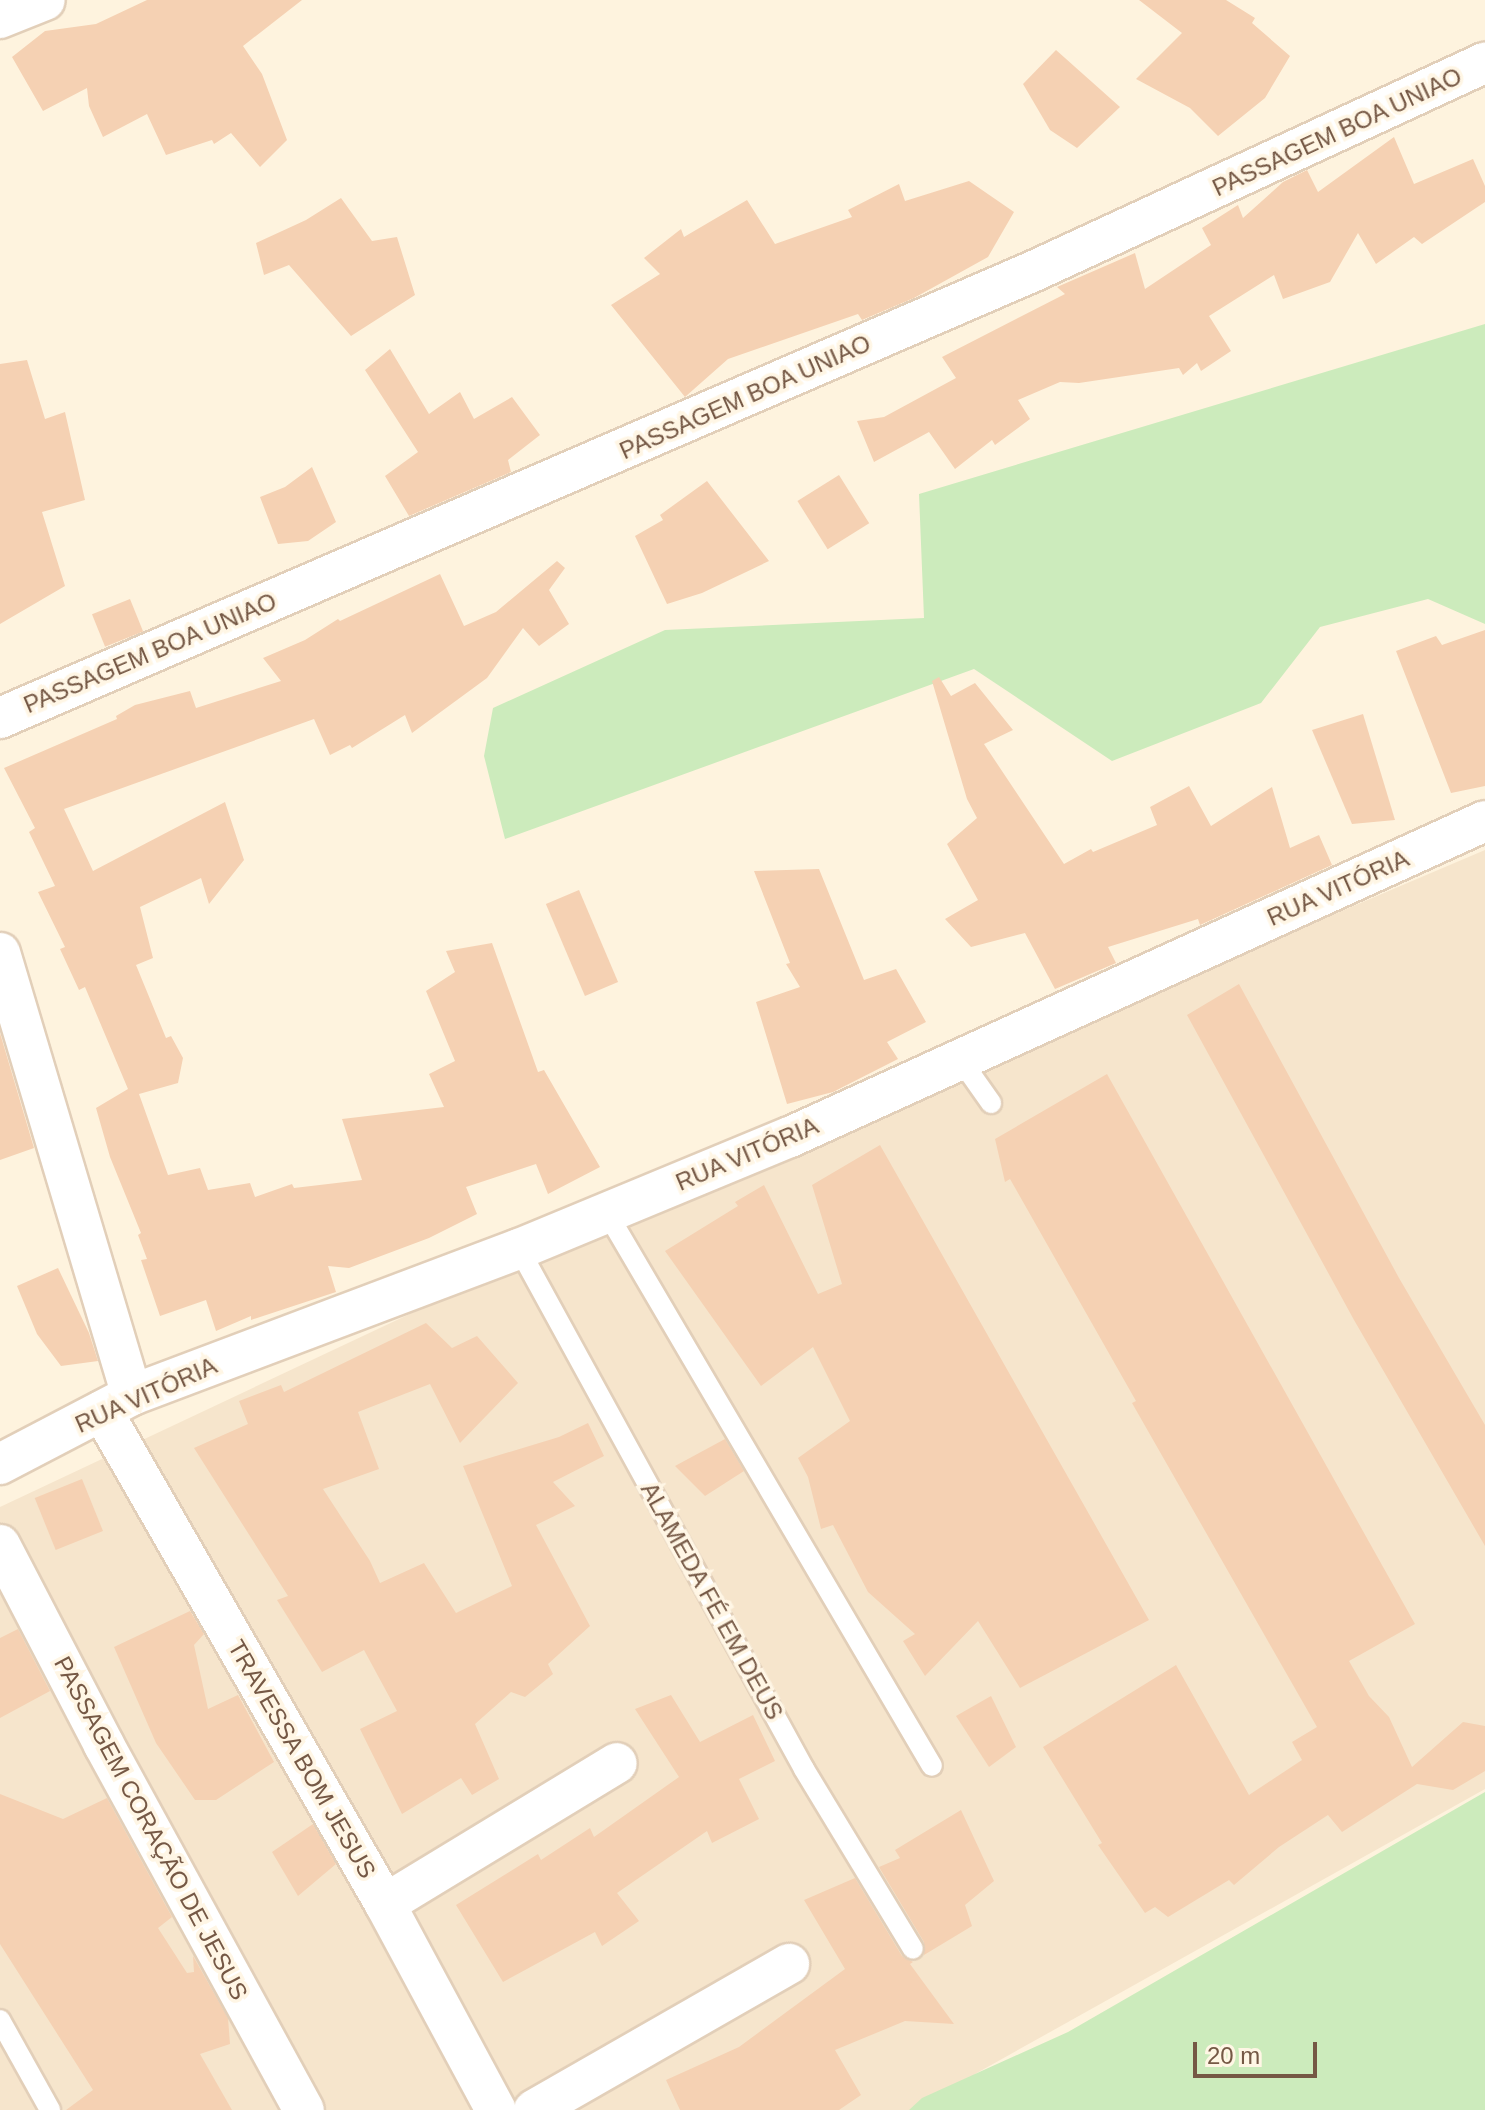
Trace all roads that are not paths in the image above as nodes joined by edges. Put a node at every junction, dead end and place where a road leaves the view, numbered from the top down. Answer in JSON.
{"nodes":[{"id":1,"x":45,"y":0,"type":"edge"},
{"id":2,"x":0,"y":18,"type":"edge"},
{"id":3,"x":1485,"y":63,"type":"edge"},
{"id":4,"x":0,"y":718,"type":"edge"},
{"id":5,"x":1485,"y":821,"type":"edge"},
{"id":6,"x":0,"y":953,"type":"edge"},
{"id":7,"x":960,"y":1059,"type":"junction"},
{"id":8,"x":991,"y":1103,"type":"dead end"},
{"id":9,"x":607,"y":1213,"type":"junction"},
{"id":10,"x":519,"y":1249,"type":"junction"},
{"id":11,"x":117,"y":1403,"type":"junction"},
{"id":12,"x":0,"y":1464,"type":"edge"},
{"id":13,"x":0,"y":1545,"type":"edge"},
{"id":14,"x":617,"y":1763,"type":"dead end"},
{"id":15,"x":932,"y":1766,"type":"dead end"},
{"id":16,"x":385,"y":1904,"type":"junction"},
{"id":17,"x":913,"y":1949,"type":"dead end"},
{"id":18,"x":789,"y":1964,"type":"dead end"},
{"id":19,"x":0,"y":2020,"type":"edge"},
{"id":20,"x":50,"y":2110,"type":"edge"},
{"id":21,"x":304,"y":2110,"type":"edge"},
{"id":22,"x":496,"y":2110,"type":"edge"},
{"id":23,"x":534,"y":2110,"type":"edge"}],
"edges":[{"from":1,"to":2,"type":"street"},
{"from":3,"to":4,"type":"street","name":"PASSAGEM BOA UNIAO"},
{"from":5,"to":7,"type":"street","name":"RUA VITÓRIA"},
{"from":6,"to":11,"type":"street","name":"TRAVESSA BOM JESUS"},
{"from":7,"to":8,"type":"lane"},
{"from":7,"to":9,"type":"street","name":"RUA VITÓRIA"},
{"from":9,"to":10,"type":"street","name":"RUA VITÓRIA"},
{"from":9,"to":15,"type":"lane"},
{"from":10,"to":11,"type":"street","name":"RUA VITÓRIA"},
{"from":10,"to":17,"type":"lane","name":"ALAMEDA FÉ EM DEUS"},
{"from":11,"to":12,"type":"street","name":"RUA VITÓRIA"},
{"from":11,"to":16,"type":"street","name":"TRAVESSA BOM JESUS"},
{"from":13,"to":21,"type":"street","name":"PASSAGEM CORAÇÃO DE JESUS"},
{"from":14,"to":16,"type":"street"},
{"from":16,"to":22,"type":"street","name":"TRAVESSA BOM JESUS"},
{"from":18,"to":23,"type":"street"},
{"from":19,"to":20,"type":"lane"}]}
